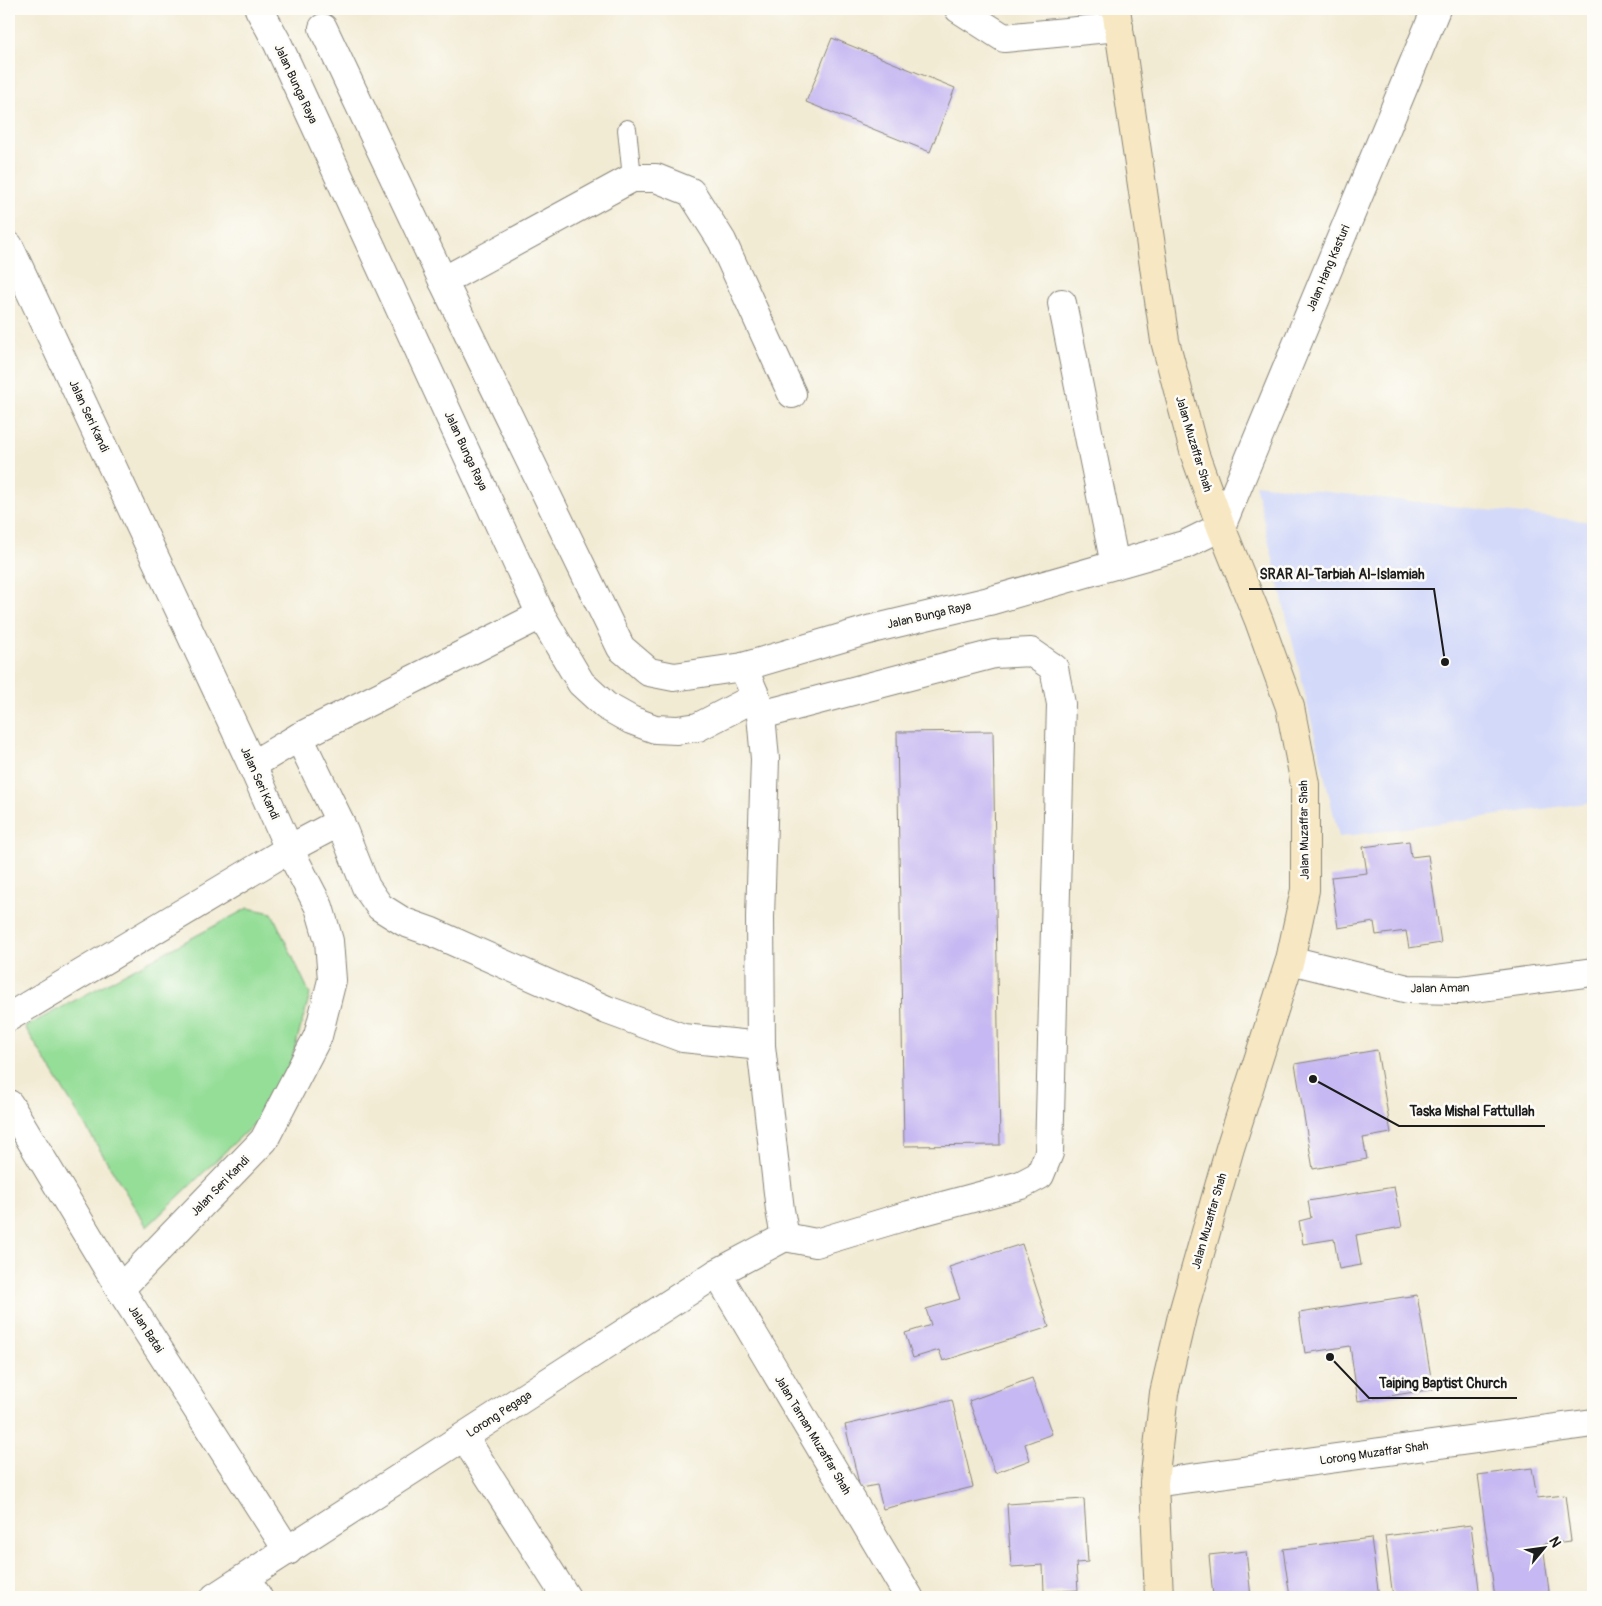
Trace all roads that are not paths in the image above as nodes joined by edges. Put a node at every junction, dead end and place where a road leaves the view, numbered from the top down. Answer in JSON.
{"nodes":[{"id":1,"x":259,"y":9,"type":"edge"},
{"id":2,"x":959,"y":9,"type":"edge"},
{"id":3,"x":1436,"y":9,"type":"edge"},
{"id":4,"x":1118,"y":18,"type":"edge"},
{"id":5,"x":323,"y":28,"type":"dead end"},
{"id":6,"x":627,"y":129,"type":"dead end"},
{"id":7,"x":632,"y":178,"type":"junction"},
{"id":8,"x":9,"y":246,"type":"edge"},
{"id":9,"x":443,"y":281,"type":"junction"},
{"id":10,"x":1062,"y":303,"type":"dead end"},
{"id":11,"x":792,"y":394,"type":"dead end"},
{"id":12,"x":1221,"y":527,"type":"junction"},
{"id":13,"x":1115,"y":565,"type":"junction"},
{"id":14,"x":541,"y":615,"type":"junction"},
{"id":15,"x":743,"y":667,"type":"junction"},
{"id":16,"x":759,"y":706,"type":"junction"},
{"id":17,"x":299,"y":737,"type":"junction"},
{"id":18,"x":252,"y":765,"type":"junction"},
{"id":19,"x":340,"y":822,"type":"junction"},
{"id":20,"x":289,"y":849,"type":"junction"},
{"id":21,"x":1290,"y":960,"type":"junction"},
{"id":22,"x":1593,"y":972,"type":"edge"},
{"id":23,"x":9,"y":1017,"type":"edge"},
{"id":24,"x":761,"y":1046,"type":"junction"},
{"id":25,"x":9,"y":1104,"type":"edge"},
{"id":26,"x":785,"y":1237,"type":"junction"},
{"id":27,"x":718,"y":1273,"type":"junction"},
{"id":28,"x":120,"y":1289,"type":"junction"},
{"id":29,"x":1593,"y":1423,"type":"edge"},
{"id":30,"x":464,"y":1437,"type":"junction"},
{"id":31,"x":1154,"y":1483,"type":"junction"},
{"id":32,"x":288,"y":1551,"type":"junction"},
{"id":33,"x":252,"y":1588,"type":"edge"},
{"id":34,"x":215,"y":1597,"type":"edge"},
{"id":35,"x":566,"y":1597,"type":"edge"},
{"id":36,"x":909,"y":1597,"type":"edge"},
{"id":37,"x":1160,"y":1597,"type":"edge"}],
"edges":[{"from":1,"to":14,"type":"street","name":"Jalan Bunga Raya"},
{"from":2,"to":4,"type":"street"},
{"from":3,"to":12,"type":"street","name":"Jalan Hang Kasturi"},
{"from":4,"to":12,"type":"main road","name":"Jalan Muzaffar Shah"},
{"from":5,"to":9,"type":"street","name":"Jalan Bunga Raya"},
{"from":6,"to":7,"type":"lane"},
{"from":7,"to":9,"type":"street"},
{"from":7,"to":11,"type":"street"},
{"from":8,"to":18,"type":"street","name":"Jalan Seri Kandi"},
{"from":9,"to":15,"type":"street","name":"Jalan Bunga Raya"},
{"from":10,"to":13,"type":"street"},
{"from":12,"to":13,"type":"street","name":"Jalan Bunga Raya"},
{"from":12,"to":21,"type":"main road","name":"Jalan Muzaffar Shah"},
{"from":13,"to":15,"type":"street","name":"Jalan Bunga Raya"},
{"from":14,"to":16,"type":"street","name":"Jalan Bunga Raya"},
{"from":14,"to":17,"type":"street"},
{"from":15,"to":16,"type":"street"},
{"from":16,"to":24,"type":"street"},
{"from":16,"to":26,"type":"street","name":"Jalan Bunga Raya"},
{"from":17,"to":18,"type":"street"},
{"from":17,"to":19,"type":"street"},
{"from":18,"to":20,"type":"street","name":"Jalan Seri Kandi"},
{"from":19,"to":20,"type":"street"},
{"from":19,"to":24,"type":"street"},
{"from":20,"to":23,"type":"street"},
{"from":20,"to":28,"type":"street","name":"Jalan Seri Kandi"},
{"from":21,"to":22,"type":"street","name":"Jalan Aman"},
{"from":21,"to":31,"type":"main road","name":"Jalan Muzaffar Shah"},
{"from":24,"to":26,"type":"street"},
{"from":25,"to":28,"type":"street","name":"Jalan Batai"},
{"from":26,"to":27,"type":"street","name":"Lorong Pegaga"},
{"from":27,"to":30,"type":"street","name":"Lorong Pegaga"},
{"from":27,"to":36,"type":"street","name":"Jalan Taman Muzaffar Shah"},
{"from":28,"to":32,"type":"street","name":"Jalan Batai"},
{"from":29,"to":31,"type":"street","name":"Lorong Muzaffar Shah"},
{"from":30,"to":32,"type":"street","name":"Lorong Pegaga"},
{"from":30,"to":35,"type":"street"},
{"from":31,"to":37,"type":"main road","name":"Jalan Muzaffar Shah"},
{"from":32,"to":33,"type":"street","name":"Lorong Pegaga"},
{"from":33,"to":34,"type":"street","name":"Lorong Pegaga"}]}
